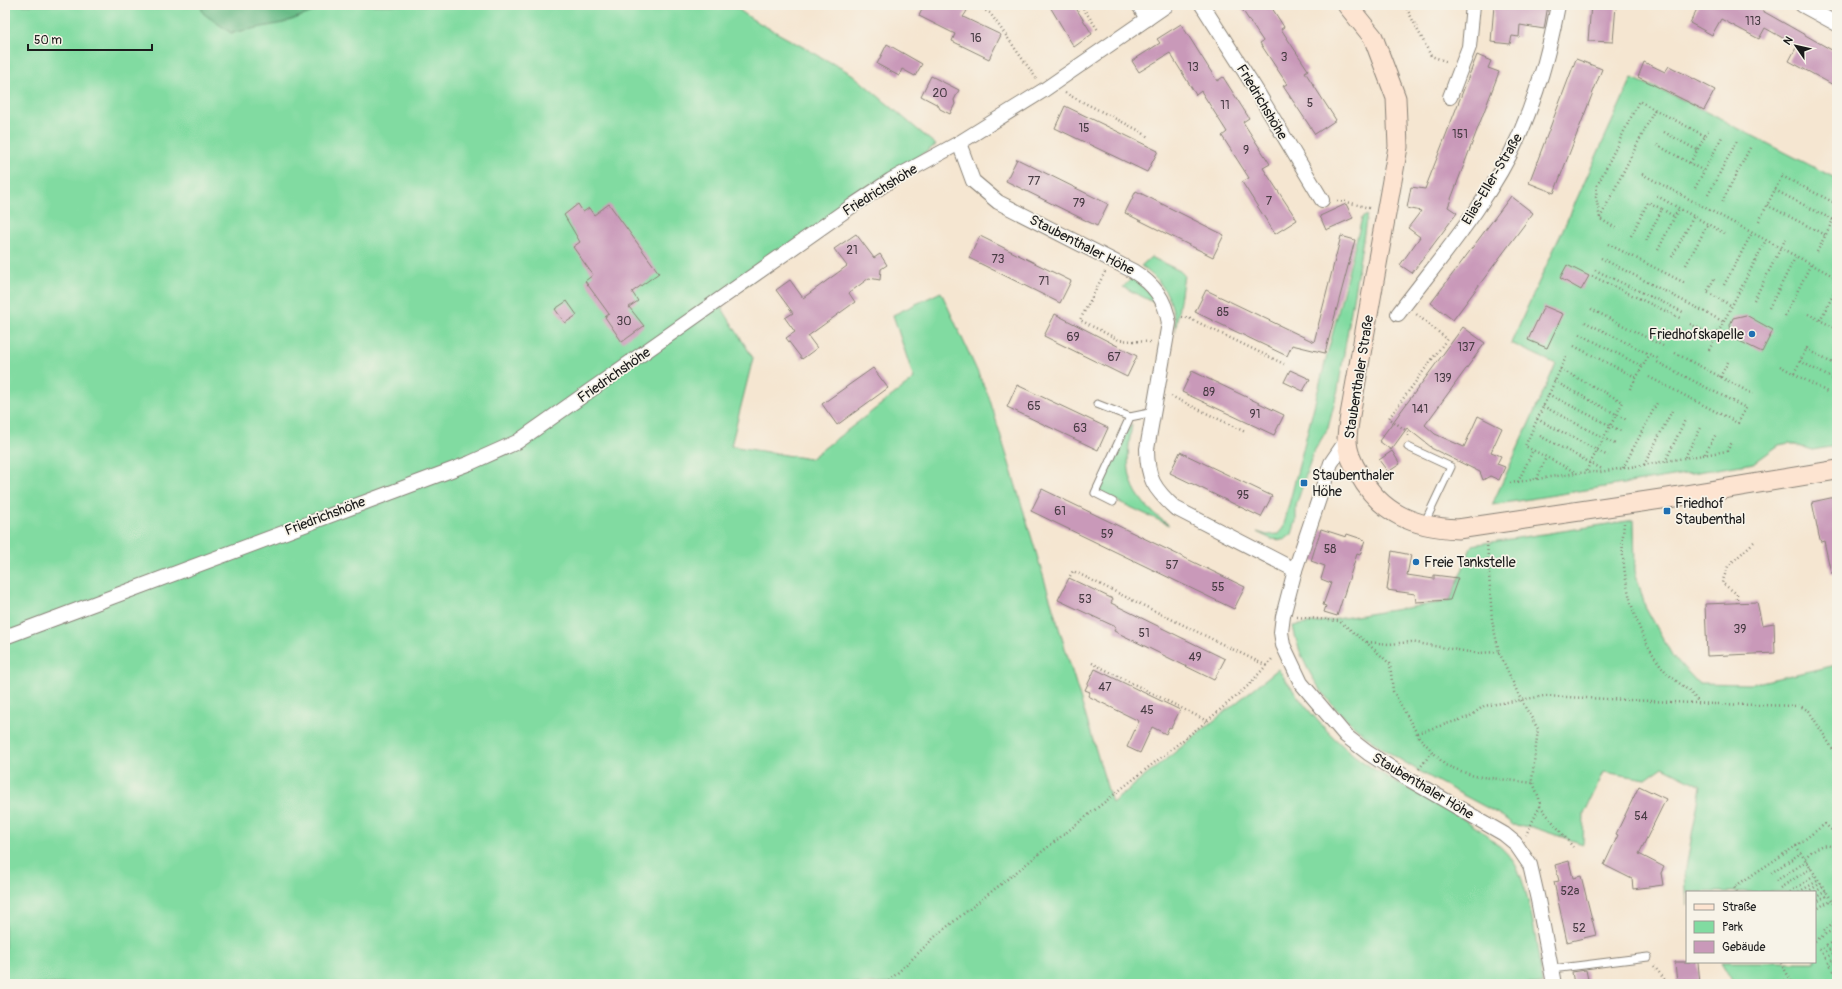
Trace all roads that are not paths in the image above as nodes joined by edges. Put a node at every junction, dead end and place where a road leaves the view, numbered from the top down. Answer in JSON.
{"nodes":[{"id":1,"x":1139,"y":5,"type":"edge"},
{"id":2,"x":1167,"y":5,"type":"edge"},
{"id":3,"x":1202,"y":5,"type":"edge"},
{"id":4,"x":1348,"y":5,"type":"edge"},
{"id":5,"x":1473,"y":5,"type":"edge"},
{"id":6,"x":1558,"y":5,"type":"edge"},
{"id":7,"x":1802,"y":5,"type":"edge"},
{"id":8,"x":1147,"y":19,"type":"junction"},
{"id":9,"x":1837,"y":24,"type":"edge"},
{"id":10,"x":1450,"y":97,"type":"dead end"},
{"id":11,"x":960,"y":143,"type":"junction"},
{"id":12,"x":1322,"y":200,"type":"road end"},
{"id":13,"x":1401,"y":310,"type":"road end"},
{"id":14,"x":1097,"y":404,"type":"dead end"},
{"id":15,"x":1154,"y":412,"type":"junction"},
{"id":16,"x":1130,"y":417,"type":"junction"},
{"id":17,"x":1346,"y":441,"type":"junction"},
{"id":18,"x":1408,"y":447,"type":"road end"},
{"id":19,"x":1837,"y":470,"type":"edge"},
{"id":20,"x":1113,"y":502,"type":"dead end"},
{"id":21,"x":1424,"y":525,"type":"junction"},
{"id":22,"x":1295,"y":570,"type":"junction"},
{"id":23,"x":5,"y":637,"type":"edge"},
{"id":24,"x":1648,"y":957,"type":"road end"},
{"id":25,"x":1552,"y":969,"type":"junction"},
{"id":26,"x":1554,"y":984,"type":"edge"}],
"edges":[{"from":1,"to":8,"type":"street"},
{"from":2,"to":8,"type":"street","name":"Friedrichshöhe"},
{"from":3,"to":12,"type":"street","name":"Friedrichshöhe"},
{"from":4,"to":17,"type":"main road","name":"Staubenthaler Straße"},
{"from":5,"to":10,"type":"street"},
{"from":6,"to":13,"type":"street","name":"Elias-Eller-Straße"},
{"from":7,"to":9,"type":"street"},
{"from":8,"to":11,"type":"street","name":"Friedrichshöhe"},
{"from":11,"to":15,"type":"street","name":"Staubenthaler Höhe"},
{"from":11,"to":23,"type":"street","name":"Friedrichshöhe"},
{"from":14,"to":16,"type":"lane"},
{"from":15,"to":16,"type":"lane"},
{"from":15,"to":22,"type":"street","name":"Staubenthaler Höhe"},
{"from":16,"to":20,"type":"lane"},
{"from":17,"to":21,"type":"main road","name":"Staubenthaler Straße"},
{"from":17,"to":22,"type":"street","name":"Staubenthaler Höhe"},
{"from":18,"to":21,"type":"lane"},
{"from":19,"to":21,"type":"main road","name":"Staubenthaler Straße"},
{"from":22,"to":25,"type":"street","name":"Staubenthaler Höhe"},
{"from":24,"to":25,"type":"lane"},
{"from":25,"to":26,"type":"street","name":"Staubenthaler Höhe"}]}
